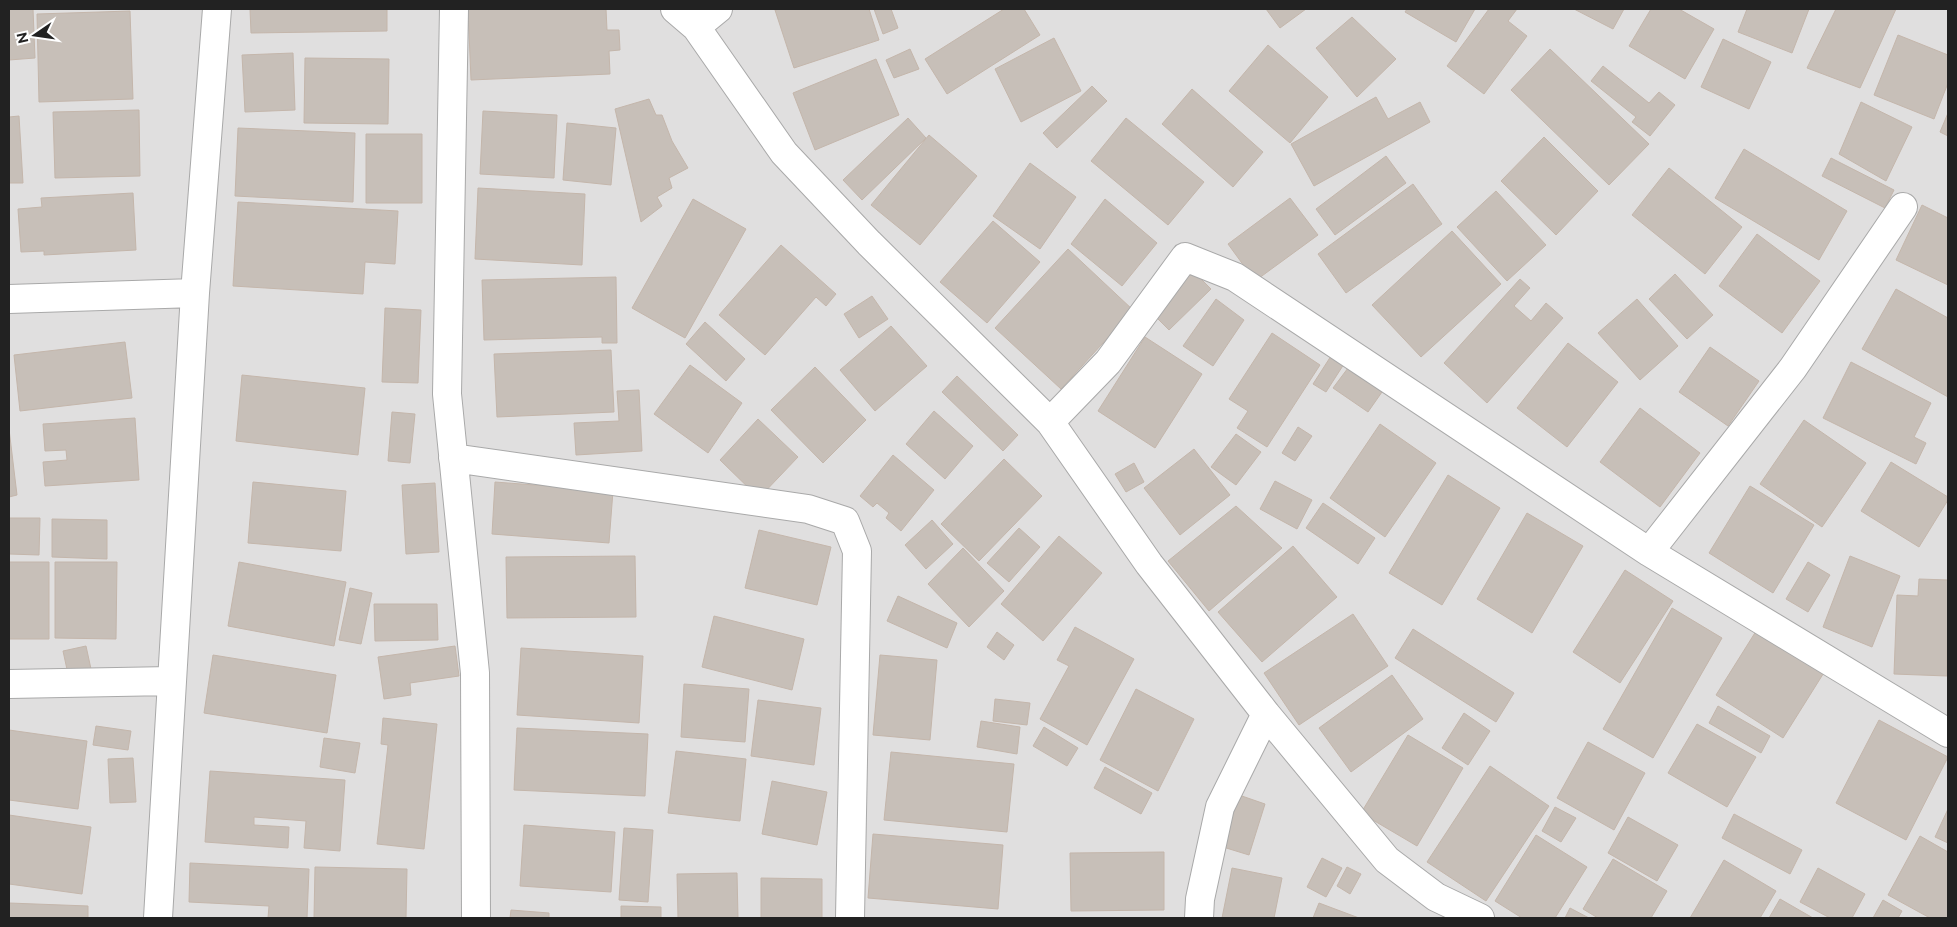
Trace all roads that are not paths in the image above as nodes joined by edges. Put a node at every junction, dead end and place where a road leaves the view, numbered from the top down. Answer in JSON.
{"nodes":[{"id":1,"x":217,"y":9,"type":"edge"},
{"id":2,"x":454,"y":9,"type":"edge"},
{"id":3,"x":675,"y":9,"type":"edge"},
{"id":4,"x":718,"y":9,"type":"edge"},
{"id":5,"x":696,"y":27,"type":"junction"},
{"id":6,"x":1903,"y":207,"type":"dead end"},
{"id":7,"x":195,"y":293,"type":"junction"},
{"id":8,"x":9,"y":299,"type":"edge"},
{"id":9,"x":1050,"y":422,"type":"junction"},
{"id":10,"x":453,"y":458,"type":"junction"},
{"id":11,"x":1649,"y":552,"type":"junction"},
{"id":12,"x":171,"y":681,"type":"junction"},
{"id":13,"x":9,"y":684,"type":"edge"},
{"id":14,"x":1266,"y":714,"type":"junction"},
{"id":15,"x":1948,"y":733,"type":"edge"},
{"id":16,"x":158,"y":918,"type":"edge"},
{"id":17,"x":476,"y":918,"type":"edge"},
{"id":18,"x":850,"y":918,"type":"edge"},
{"id":19,"x":1199,"y":918,"type":"edge"},
{"id":20,"x":1480,"y":918,"type":"edge"}],
"edges":[{"from":1,"to":7,"type":"street"},
{"from":2,"to":10,"type":"street"},
{"from":3,"to":5,"type":"street"},
{"from":4,"to":5,"type":"street"},
{"from":5,"to":9,"type":"street"},
{"from":6,"to":11,"type":"street"},
{"from":7,"to":8,"type":"street"},
{"from":7,"to":12,"type":"street"},
{"from":9,"to":11,"type":"street"},
{"from":9,"to":14,"type":"street"},
{"from":10,"to":17,"type":"street"},
{"from":10,"to":18,"type":"street"},
{"from":11,"to":15,"type":"street"},
{"from":12,"to":13,"type":"street"},
{"from":12,"to":16,"type":"street"},
{"from":14,"to":19,"type":"street"},
{"from":14,"to":20,"type":"street"}]}
